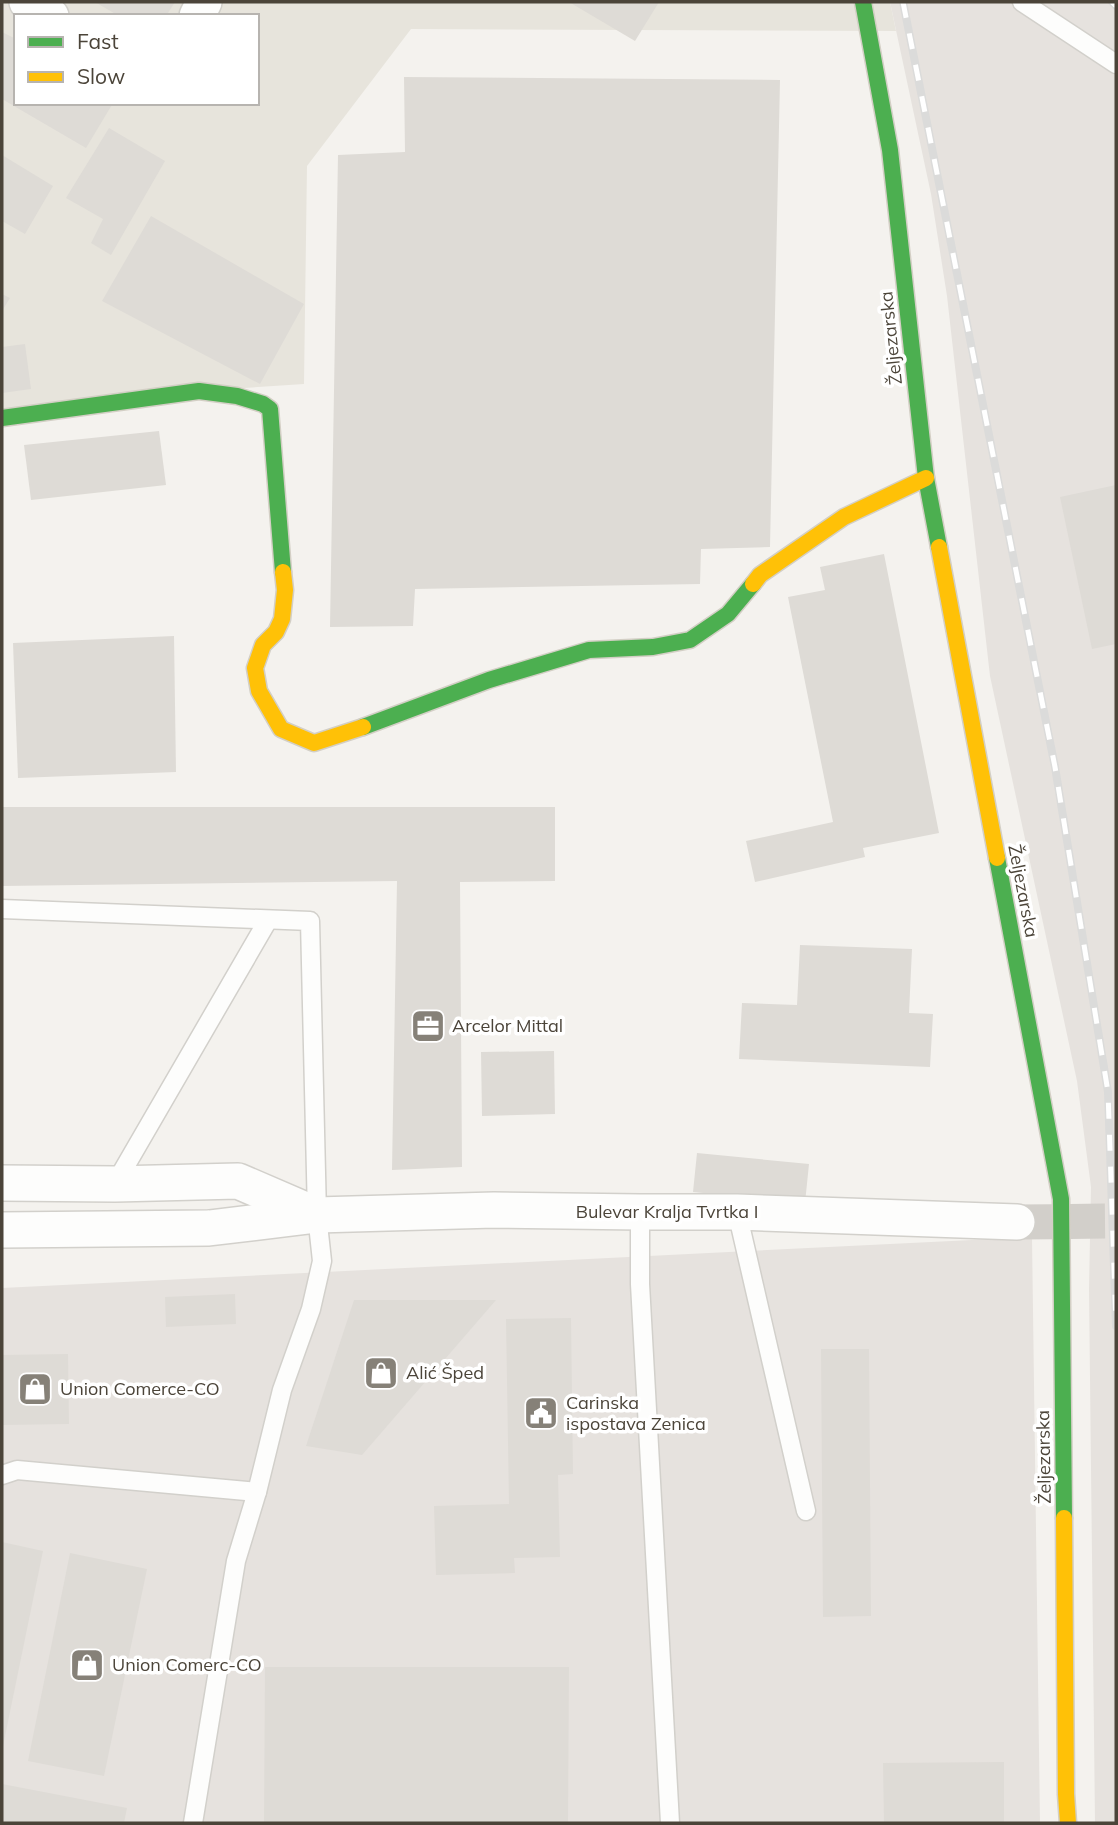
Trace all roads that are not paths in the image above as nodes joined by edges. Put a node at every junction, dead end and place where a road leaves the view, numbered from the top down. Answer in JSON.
{"nodes":[{"id":1,"x":27,"y":2,"type":"edge"},
{"id":2,"x":863,"y":2,"type":"edge"},
{"id":3,"x":1022,"y":2,"type":"edge"},
{"id":4,"x":48,"y":14,"type":"edge"},
{"id":5,"x":1116,"y":64,"type":"edge"},
{"id":6,"x":2,"y":418,"type":"edge"},
{"id":7,"x":926,"y":478,"type":"junction"},
{"id":8,"x":2,"y":909,"type":"edge"},
{"id":9,"x":268,"y":920,"type":"junction"},
{"id":10,"x":2,"y":1183,"type":"edge"},
{"id":11,"x":115,"y":1184,"type":"junction"},
{"id":12,"x":640,"y":1212,"type":"junction"},
{"id":13,"x":737,"y":1212,"type":"junction"},
{"id":14,"x":317,"y":1214,"type":"junction"},
{"id":15,"x":1017,"y":1222,"type":"tunnel mouth"},
{"id":16,"x":2,"y":1230,"type":"edge"},
{"id":17,"x":2,"y":1475,"type":"edge"},
{"id":18,"x":257,"y":1492,"type":"junction"},
{"id":19,"x":806,"y":1511,"type":"dead end"},
{"id":20,"x":193,"y":1823,"type":"edge"},
{"id":21,"x":670,"y":1823,"type":"edge"},
{"id":22,"x":1068,"y":1823,"type":"edge"}],
"edges":[{"from":1,"to":4,"type":"street"},
{"from":2,"to":7,"type":"street","name":"Željezarska"},
{"from":3,"to":5,"type":"lane"},
{"from":6,"to":7,"type":"street"},
{"from":7,"to":22,"type":"street","name":"Željezarska"},
{"from":8,"to":9,"type":"lane"},
{"from":9,"to":11,"type":"lane"},
{"from":9,"to":14,"type":"lane"},
{"from":10,"to":11,"type":"street","name":"Bulevar Kralja Tvrtka I"},
{"from":11,"to":14,"type":"street","name":"Bulevar Kralja Tvrtka I"},
{"from":12,"to":13,"type":"street","name":"Bulevar Kralja Tvrtka I"},
{"from":12,"to":14,"type":"street","name":"Bulevar Kralja Tvrtka I"},
{"from":12,"to":21,"type":"lane"},
{"from":13,"to":15,"type":"street","name":"Bulevar Kralja Tvrtka I"},
{"from":13,"to":19,"type":"lane"},
{"from":14,"to":16,"type":"street","name":"Bulevar Kralja Tvrtka I"},
{"from":14,"to":18,"type":"lane"},
{"from":17,"to":18,"type":"lane"},
{"from":18,"to":20,"type":"lane"}]}
